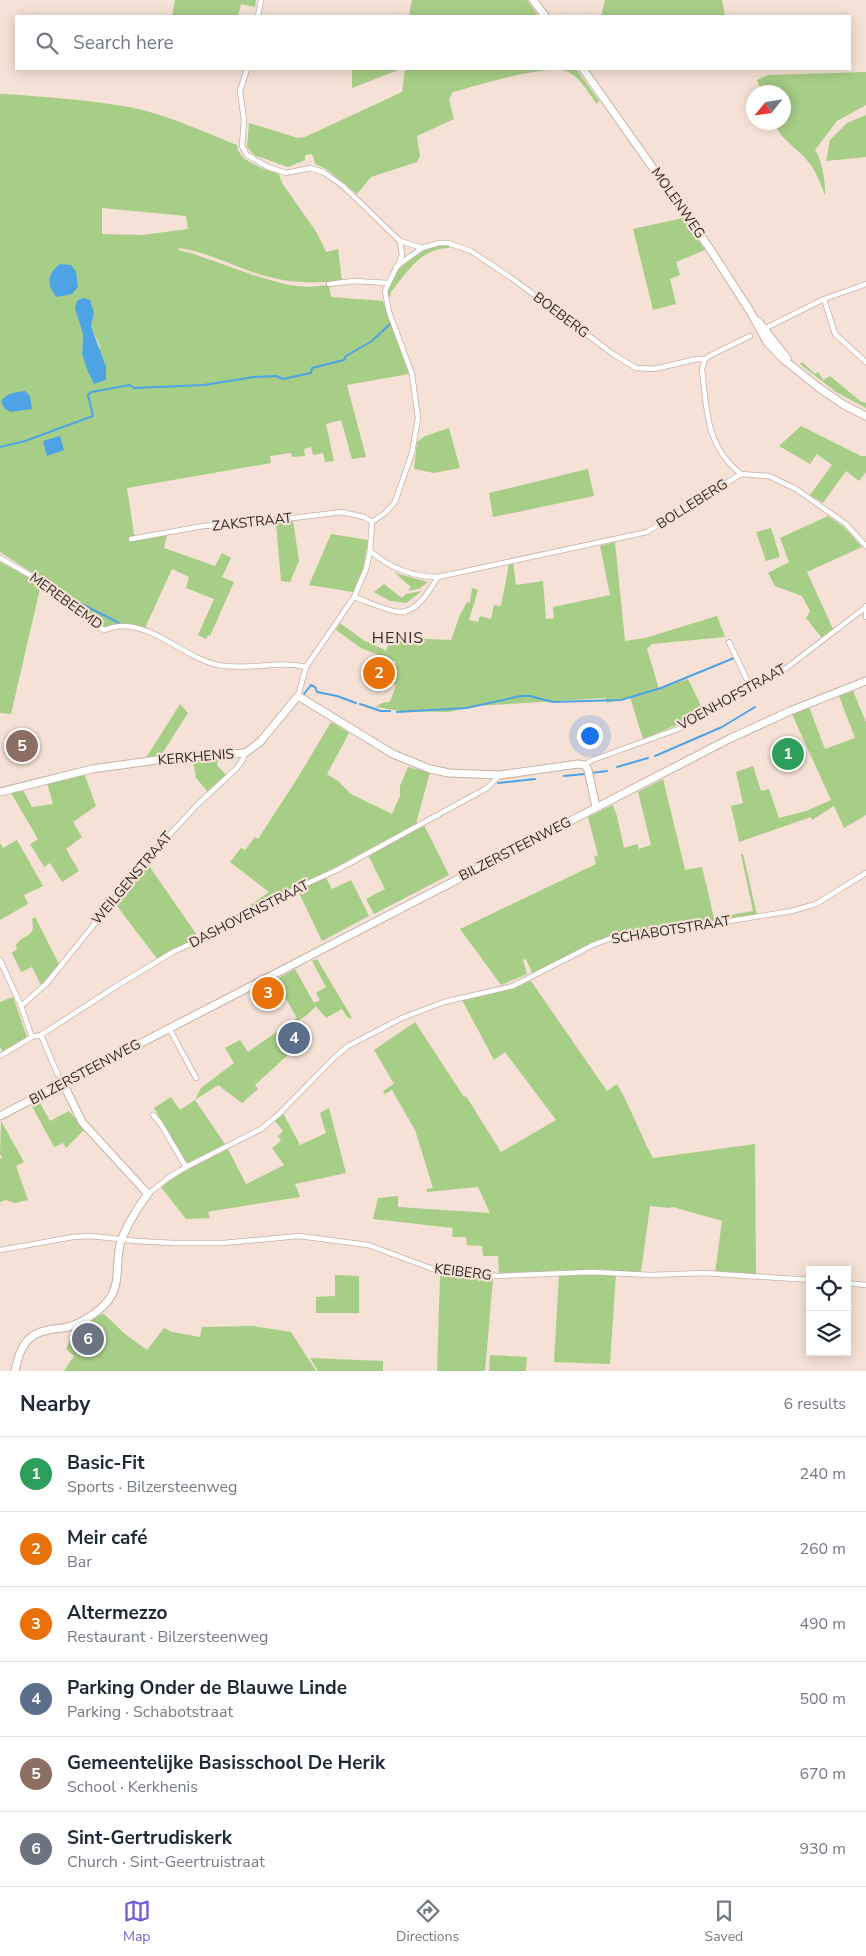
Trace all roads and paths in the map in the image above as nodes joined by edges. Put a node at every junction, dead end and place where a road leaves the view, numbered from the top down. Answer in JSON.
{"nodes":[{"id":1,"x":261,"y":0,"type":"edge"},
{"id":2,"x":533,"y":0,"type":"edge"},
{"id":3,"x":258,"y":15,"type":"edge"},
{"id":4,"x":544,"y":15,"type":"edge"},
{"id":5,"x":247,"y":70,"type":"edge"},
{"id":6,"x":583,"y":70,"type":"edge"},
{"id":7,"x":400,"y":241,"type":"junction"},
{"id":8,"x":422,"y":248,"type":"junction"},
{"id":9,"x":398,"y":266,"type":"junction"},
{"id":10,"x":388,"y":283,"type":"junction"},
{"id":11,"x":329,"y":284,"type":"dead end"},
{"id":12,"x":866,"y":284,"type":"edge"},
{"id":13,"x":824,"y":299,"type":"junction"},
{"id":14,"x":750,"y":311,"type":"junction"},
{"id":15,"x":768,"y":327,"type":"dead end"},
{"id":16,"x":750,"y":336,"type":"dead end"},
{"id":17,"x":705,"y":359,"type":"junction"},
{"id":18,"x":866,"y":362,"type":"edge"},
{"id":19,"x":793,"y":366,"type":"junction"},
{"id":20,"x":866,"y":416,"type":"edge"},
{"id":21,"x":741,"y":474,"type":"junction"},
{"id":22,"x":372,"y":522,"type":"junction"},
{"id":23,"x":131,"y":539,"type":"dead end"},
{"id":24,"x":866,"y":546,"type":"edge"},
{"id":25,"x":370,"y":551,"type":"junction"},
{"id":26,"x":0,"y":558,"type":"edge"},
{"id":27,"x":438,"y":577,"type":"junction"},
{"id":28,"x":354,"y":597,"type":"junction"},
{"id":29,"x":866,"y":606,"type":"edge"},
{"id":30,"x":866,"y":617,"type":"edge"},
{"id":31,"x":729,"y":642,"type":"dead end"},
{"id":32,"x":306,"y":668,"type":"junction"},
{"id":33,"x":866,"y":681,"type":"edge"},
{"id":34,"x":751,"y":688,"type":"junction"},
{"id":35,"x":298,"y":696,"type":"junction"},
{"id":36,"x":245,"y":752,"type":"junction"},
{"id":37,"x":585,"y":765,"type":"junction"},
{"id":38,"x":500,"y":775,"type":"junction"},
{"id":39,"x":0,"y":792,"type":"edge"},
{"id":40,"x":596,"y":807,"type":"junction"},
{"id":41,"x":866,"y":873,"type":"edge"},
{"id":42,"x":0,"y":960,"type":"edge"},
{"id":43,"x":21,"y":1006,"type":"junction"},
{"id":44,"x":169,"y":1028,"type":"junction"},
{"id":45,"x":41,"y":1035,"type":"junction"},
{"id":46,"x":32,"y":1037,"type":"junction"},
{"id":47,"x":0,"y":1056,"type":"edge"},
{"id":48,"x":58,"y":1075,"type":"dead end"},
{"id":49,"x":196,"y":1078,"type":"dead end"},
{"id":50,"x":64,"y":1083,"type":"junction"},
{"id":51,"x":153,"y":1114,"type":"dead end"},
{"id":52,"x":0,"y":1116,"type":"edge"},
{"id":53,"x":186,"y":1166,"type":"junction"},
{"id":54,"x":148,"y":1194,"type":"junction"},
{"id":55,"x":122,"y":1240,"type":"junction"},
{"id":56,"x":0,"y":1250,"type":"edge"},
{"id":57,"x":806,"y":1280,"type":"edge"},
{"id":58,"x":851,"y":1283,"type":"edge"},
{"id":59,"x":866,"y":1285,"type":"edge"},
{"id":60,"x":15,"y":1371,"type":"edge"}],
"edges":[{"from":1,"to":3,"type":"street"},
{"from":2,"to":4,"type":"main road"},
{"from":5,"to":7,"type":"street","name":"BOEBERG"},
{"from":6,"to":14,"type":"main road","name":"MOLENWEG"},
{"from":7,"to":8,"type":"street","name":"BOEBERG"},
{"from":7,"to":9,"type":"street","name":"BOEBERG"},
{"from":8,"to":9,"type":"street","name":"BOEBERG"},
{"from":8,"to":17,"type":"street","name":"BOEBERG"},
{"from":9,"to":10,"type":"street","name":"BOEBERG"},
{"from":10,"to":11,"type":"street"},
{"from":10,"to":22,"type":"street"},
{"from":12,"to":13,"type":"street"},
{"from":13,"to":15,"type":"street"},
{"from":13,"to":18,"type":"street"},
{"from":14,"to":19,"type":"main road"},
{"from":14,"to":19,"type":"main road","name":"MOLENWEG"},
{"from":16,"to":17,"type":"street","name":"BOEBERG"},
{"from":17,"to":21,"type":"street"},
{"from":19,"to":20,"type":"main road"},
{"from":21,"to":24,"type":"street","name":"BOLLEBERG"},
{"from":21,"to":27,"type":"street","name":"BOLLEBERG"},
{"from":22,"to":23,"type":"street","name":"ZAKSTRAAT"},
{"from":22,"to":25,"type":"street","name":"KERKHENIS"},
{"from":25,"to":27,"type":"street"},
{"from":25,"to":28,"type":"street","name":"KERKHENIS"},
{"from":26,"to":32,"type":"street","name":"MEREBEEMD"},
{"from":27,"to":28,"type":"street"},
{"from":28,"to":32,"type":"street","name":"KERKHENIS"},
{"from":29,"to":30,"type":"street"},
{"from":29,"to":34,"type":"street","name":"VOENHOFSTRAAT"},
{"from":31,"to":34,"type":"street"},
{"from":32,"to":35,"type":"street","name":"KERKHENIS"},
{"from":33,"to":40,"type":"main road","name":"BILZERSTEENWEG"},
{"from":34,"to":37,"type":"street","name":"VOENHOFSTRAAT"},
{"from":35,"to":36,"type":"main road","name":"KERKHENIS"},
{"from":35,"to":38,"type":"main road"},
{"from":36,"to":39,"type":"main road","name":"KERKHENIS"},
{"from":36,"to":43,"type":"street","name":"WEILGENSTRAAT"},
{"from":37,"to":38,"type":"main road"},
{"from":37,"to":40,"type":"main road"},
{"from":38,"to":45,"type":"street","name":"DASHOVENSTRAAT"},
{"from":40,"to":44,"type":"main road","name":"BILZERSTEENWEG"},
{"from":41,"to":53,"type":"street","name":"SCHABOTSTRAAT"},
{"from":42,"to":43,"type":"street"},
{"from":43,"to":46,"type":"street"},
{"from":44,"to":49,"type":"street"},
{"from":44,"to":50,"type":"main road","name":"BILZERSTEENWEG"},
{"from":45,"to":46,"type":"street","name":"DASHOVENSTRAAT"},
{"from":45,"to":48,"type":"street"},
{"from":46,"to":47,"type":"street","name":"DASHOVENSTRAAT"},
{"from":50,"to":52,"type":"main road","name":"BILZERSTEENWEG"},
{"from":50,"to":54,"type":"main road"},
{"from":51,"to":53,"type":"street"},
{"from":53,"to":54,"type":"street","name":"SCHABOTSTRAAT"},
{"from":54,"to":55,"type":"main road"},
{"from":55,"to":56,"type":"street","name":"KEIBERG"},
{"from":55,"to":57,"type":"street","name":"KEIBERG"},
{"from":55,"to":60,"type":"main road"},
{"from":58,"to":59,"type":"street"}]}
